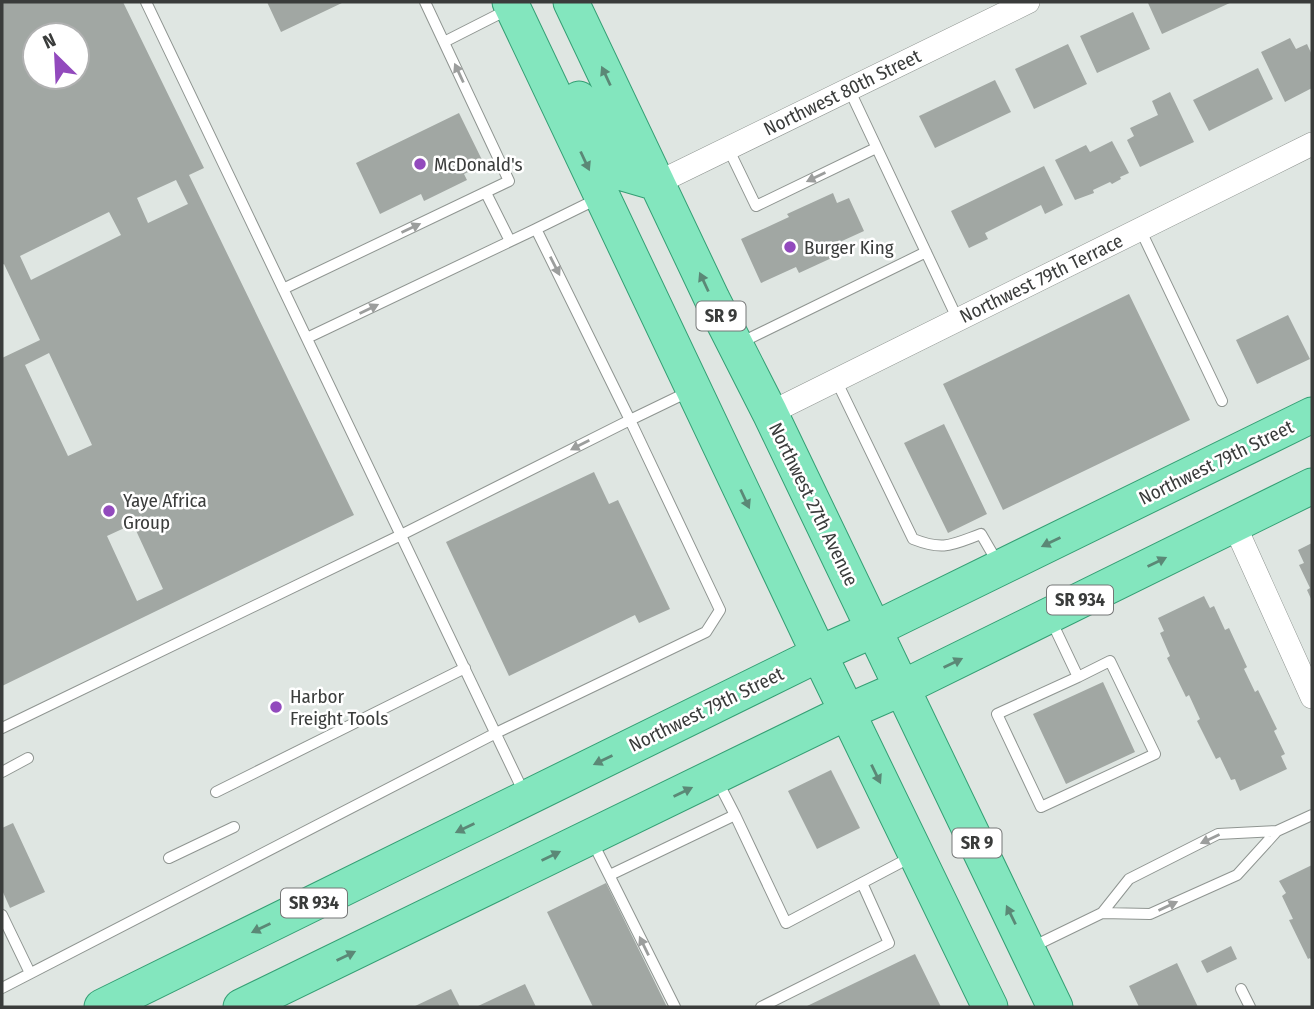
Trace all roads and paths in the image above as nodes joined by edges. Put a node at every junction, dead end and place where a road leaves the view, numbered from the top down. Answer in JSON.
{"nodes":[{"id":1,"x":146,"y":2,"type":"edge"},
{"id":2,"x":425,"y":2,"type":"edge"},
{"id":3,"x":571,"y":2,"type":"edge"},
{"id":4,"x":1028,"y":2,"type":"edge"},
{"id":5,"x":514,"y":9,"type":"edge"},
{"id":6,"x":444,"y":42,"type":"junction"},
{"id":7,"x":849,"y":89,"type":"junction"},
{"id":8,"x":1312,"y":144,"type":"edge"},
{"id":9,"x":728,"y":148,"type":"junction"},
{"id":10,"x":876,"y":148,"type":"junction"},
{"id":11,"x":657,"y":183,"type":"junction"},
{"id":12,"x":486,"y":193,"type":"junction"},
{"id":13,"x":602,"y":197,"type":"junction"},
{"id":14,"x":536,"y":229,"type":"junction"},
{"id":15,"x":1140,"y":229,"type":"junction"},
{"id":16,"x":510,"y":242,"type":"junction"},
{"id":17,"x":926,"y":252,"type":"junction"},
{"id":18,"x":283,"y":289,"type":"junction"},
{"id":19,"x":958,"y":320,"type":"junction"},
{"id":20,"x":307,"y":338,"type":"junction"},
{"id":21,"x":736,"y":345,"type":"junction"},
{"id":22,"x":836,"y":380,"type":"junction"},
{"id":23,"x":693,"y":389,"type":"junction"},
{"id":24,"x":1222,"y":401,"type":"dead end"},
{"id":25,"x":770,"y":413,"type":"junction"},
{"id":26,"x":1312,"y":415,"type":"edge"},
{"id":27,"x":630,"y":420,"type":"junction"},
{"id":28,"x":1312,"y":486,"type":"edge"},
{"id":29,"x":1234,"y":524,"type":"junction"},
{"id":30,"x":401,"y":535,"type":"junction"},
{"id":31,"x":1000,"y":567,"type":"junction"},
{"id":32,"x":1049,"y":616,"type":"junction"},
{"id":33,"x":875,"y":629,"type":"junction"},
{"id":34,"x":819,"y":654,"type":"junction"},
{"id":35,"x":465,"y":668,"type":"junction"},
{"id":36,"x":1078,"y":677,"type":"junction"},
{"id":37,"x":902,"y":688,"type":"junction"},
{"id":38,"x":1312,"y":697,"type":"edge"},
{"id":39,"x":846,"y":712,"type":"junction"},
{"id":40,"x":2,"y":728,"type":"edge"},
{"id":41,"x":496,"y":733,"type":"junction"},
{"id":42,"x":29,"y":758,"type":"dead end"},
{"id":43,"x":2,"y":772,"type":"edge"},
{"id":44,"x":715,"y":776,"type":"junction"},
{"id":45,"x":216,"y":792,"type":"dead end"},
{"id":46,"x":527,"y":798,"type":"junction"},
{"id":47,"x":734,"y":815,"type":"junction"},
{"id":48,"x":1312,"y":815,"type":"edge"},
{"id":49,"x":234,"y":827,"type":"dead end"},
{"id":50,"x":1277,"y":831,"type":"junction"},
{"id":51,"x":590,"y":837,"type":"junction"},
{"id":52,"x":916,"y":855,"type":"junction"},
{"id":53,"x":169,"y":858,"type":"dead end"},
{"id":54,"x":610,"y":875,"type":"junction"},
{"id":55,"x":862,"y":883,"type":"junction"},
{"id":56,"x":1102,"y":914,"type":"junction"},
{"id":57,"x":2,"y":915,"type":"edge"},
{"id":58,"x":1027,"y":949,"type":"junction"},
{"id":59,"x":30,"y":973,"type":"junction"},
{"id":60,"x":2,"y":988,"type":"edge"},
{"id":61,"x":1241,"y":989,"type":"dead end"},
{"id":62,"x":1047,"y":1004,"type":"edge"},
{"id":63,"x":102,"y":1007,"type":"edge"},
{"id":64,"x":241,"y":1007,"type":"edge"},
{"id":65,"x":675,"y":1007,"type":"edge"},
{"id":66,"x":761,"y":1007,"type":"edge"},
{"id":67,"x":990,"y":1007,"type":"edge"},
{"id":68,"x":1250,"y":1007,"type":"edge"}],
"edges":[{"from":1,"to":18,"type":"lane"},
{"from":2,"to":6,"type":"lane"},
{"from":11,"to":3,"type":"main road","name":"Northwest 27th Avenue","number":"SR 9","one_way":true},
{"from":4,"to":7,"type":"street","name":"Northwest 80th Street"},
{"from":5,"to":6,"type":"lane"},
{"from":5,"to":11,"type":"main road"},
{"from":5,"to":13,"type":"main road","number":"SR 9","one_way":true},
{"from":12,"to":6,"type":"lane","one_way":true},
{"from":7,"to":9,"type":"street","name":"Northwest 80th Street"},
{"from":7,"to":10,"type":"lane"},
{"from":8,"to":15,"type":"street","name":"Northwest 79th Terrace"},
{"from":10,"to":9,"type":"lane","one_way":true},
{"from":9,"to":11,"type":"street","name":"Northwest 80th Street"},
{"from":10,"to":17,"type":"lane"},
{"from":21,"to":11,"type":"main road","name":"Northwest 27th Avenue","number":"SR 9","one_way":true},
{"from":12,"to":16,"type":"lane"},
{"from":18,"to":12,"type":"lane","one_way":true},
{"from":13,"to":14,"type":"lane"},
{"from":13,"to":23,"type":"main road","number":"SR 9"},
{"from":14,"to":16,"type":"lane"},
{"from":14,"to":27,"type":"lane","one_way":true},
{"from":15,"to":19,"type":"street","name":"Northwest 79th Terrace"},
{"from":15,"to":24,"type":"lane"},
{"from":20,"to":16,"type":"lane","one_way":true},
{"from":17,"to":19,"type":"lane"},
{"from":17,"to":21,"type":"lane"},
{"from":18,"to":20,"type":"lane"},
{"from":19,"to":22,"type":"street","name":"Northwest 79th Terrace"},
{"from":20,"to":30,"type":"lane"},
{"from":21,"to":25,"type":"main road","name":"Northwest 27th Avenue","number":"SR 9"},
{"from":22,"to":25,"type":"street","name":"Northwest 79th Terrace"},
{"from":22,"to":31,"type":"lane"},
{"from":23,"to":27,"type":"lane"},
{"from":23,"to":34,"type":"main road","number":"SR 9","one_way":true},
{"from":25,"to":33,"type":"main road","name":"Northwest 27th Avenue","number":"SR 9"},
{"from":26,"to":31,"type":"main road","name":"Northwest 79th Street","number":"SR 934","one_way":true},
{"from":27,"to":30,"type":"lane","one_way":true},
{"from":27,"to":41,"type":"lane"},
{"from":28,"to":29,"type":"main road","number":"SR 934"},
{"from":32,"to":29,"type":"main road","number":"SR 934","one_way":true},
{"from":29,"to":38,"type":"street"},
{"from":30,"to":35,"type":"lane"},
{"from":30,"to":40,"type":"lane"},
{"from":31,"to":33,"type":"main road","name":"Northwest 79th Street","number":"SR 934"},
{"from":32,"to":36,"type":"lane"},
{"from":37,"to":32,"type":"main road","number":"SR 934","one_way":true},
{"from":33,"to":34,"type":"main road","name":"Northwest 79th Street","number":"SR 934"},
{"from":33,"to":37,"type":"main road","name":"Northwest 27th Avenue","number":"SR 9"},
{"from":34,"to":39,"type":"main road","number":"SR 9"},
{"from":34,"to":46,"type":"main road","name":"Northwest 79th Street","number":"SR 934","one_way":true},
{"from":35,"to":41,"type":"lane"},
{"from":35,"to":45,"type":"lane"},
{"from":36,"to":36,"type":"lane"},
{"from":37,"to":39,"type":"main road","number":"SR 934"},
{"from":58,"to":37,"type":"main road","name":"Northwest 27th Avenue","number":"SR 9","one_way":true},
{"from":39,"to":44,"type":"main road","number":"SR 934"},
{"from":39,"to":52,"type":"main road","number":"SR 9","one_way":true},
{"from":41,"to":46,"type":"lane"},
{"from":41,"to":59,"type":"lane"},
{"from":42,"to":43,"type":"lane"},
{"from":44,"to":47,"type":"lane"},
{"from":51,"to":44,"type":"main road","number":"SR 934","one_way":true},
{"from":46,"to":63,"type":"main road","name":"Northwest 79th Street","number":"SR 934","one_way":true},
{"from":47,"to":54,"type":"lane"},
{"from":47,"to":55,"type":"lane"},
{"from":48,"to":50,"type":"lane"},
{"from":49,"to":53,"type":"lane"},
{"from":56,"to":50,"type":"lane","one_way":true},
{"from":50,"to":56,"type":"lane","one_way":true},
{"from":51,"to":54,"type":"lane"},
{"from":64,"to":51,"type":"main road","number":"SR 934","one_way":true},
{"from":52,"to":55,"type":"lane"},
{"from":52,"to":67,"type":"main road","number":"SR 9"},
{"from":65,"to":54,"type":"lane","one_way":true},
{"from":55,"to":66,"type":"lane"},
{"from":56,"to":58,"type":"lane"},
{"from":57,"to":59,"type":"lane"},
{"from":58,"to":62,"type":"main road","name":"Northwest 27th Avenue","number":"SR 9"},
{"from":59,"to":60,"type":"lane"},
{"from":61,"to":68,"type":"lane"}]}
